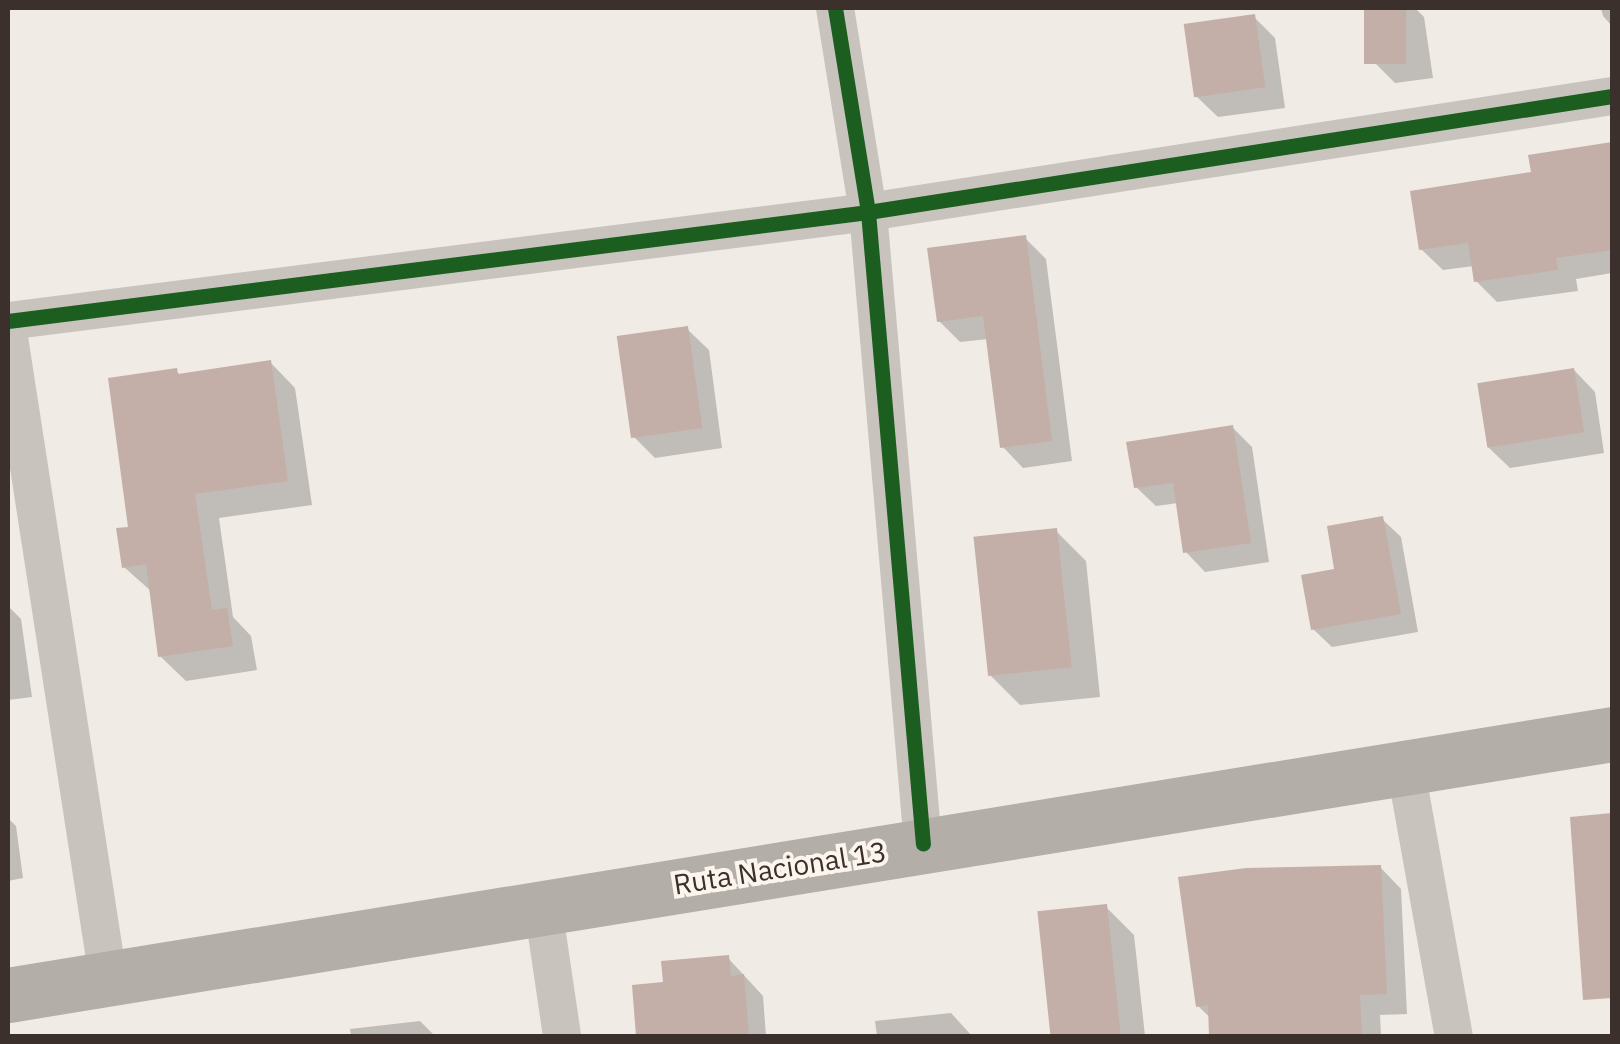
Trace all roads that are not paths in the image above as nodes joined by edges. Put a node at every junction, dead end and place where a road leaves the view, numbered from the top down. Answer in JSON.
{"nodes":[{"id":1,"x":834,"y":8,"type":"edge"},
{"id":2,"x":1612,"y":96,"type":"edge"},
{"id":3,"x":868,"y":212,"type":"junction"},
{"id":4,"x":8,"y":321,"type":"edge"},
{"id":5,"x":8,"y":331,"type":"edge"},
{"id":6,"x":1612,"y":734,"type":"edge"},
{"id":7,"x":1405,"y":765,"type":"junction"},
{"id":8,"x":923,"y":844,"type":"junction"},
{"id":9,"x":543,"y":907,"type":"junction"},
{"id":10,"x":108,"y":978,"type":"junction"},
{"id":11,"x":8,"y":995,"type":"edge"},
{"id":12,"x":562,"y":1036,"type":"edge"},
{"id":13,"x":1454,"y":1036,"type":"edge"}],
"edges":[{"from":1,"to":3,"type":"street"},
{"from":2,"to":3,"type":"street"},
{"from":3,"to":4,"type":"street"},
{"from":3,"to":8,"type":"street"},
{"from":5,"to":10,"type":"street"},
{"from":6,"to":7,"type":"highway","name":"Ruta Nacional 13"},
{"from":7,"to":8,"type":"highway","name":"Ruta Nacional 13"},
{"from":7,"to":13,"type":"street"},
{"from":8,"to":9,"type":"highway","name":"Ruta Nacional 13"},
{"from":9,"to":10,"type":"highway","name":"Ruta Nacional 13"},
{"from":9,"to":12,"type":"street"},
{"from":10,"to":11,"type":"highway","name":"Ruta Nacional 13"}]}
